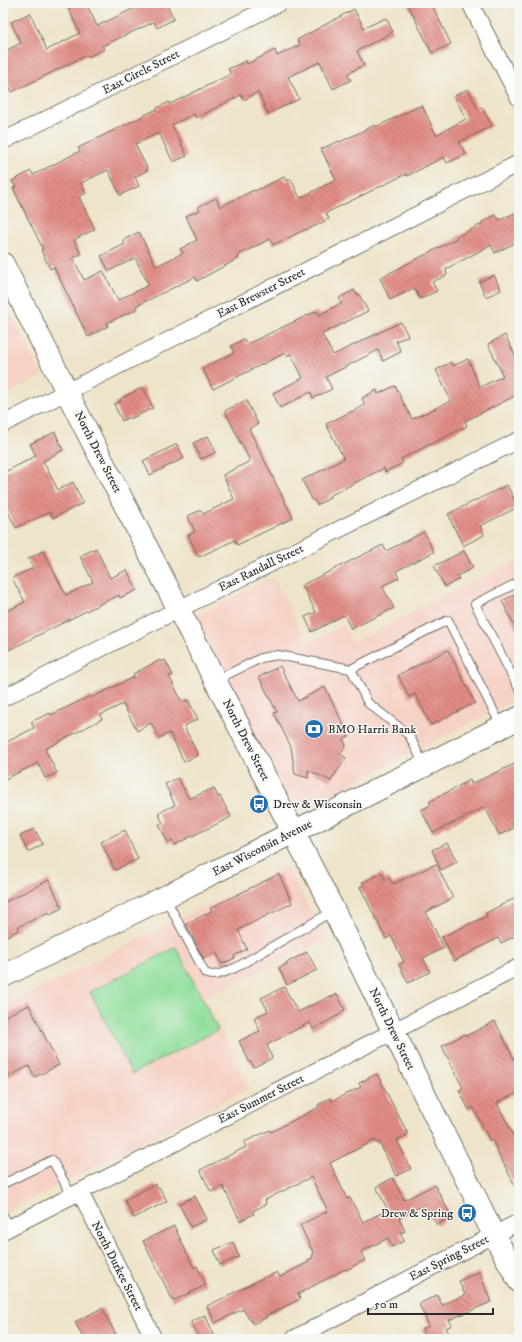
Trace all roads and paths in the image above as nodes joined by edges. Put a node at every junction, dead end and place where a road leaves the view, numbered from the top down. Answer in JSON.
{"nodes":[{"id":1,"x":279,"y":3,"type":"edge"},
{"id":2,"x":470,"y":3,"type":"edge"},
{"id":3,"x":519,"y":98,"type":"edge"},
{"id":4,"x":3,"y":141,"type":"edge"},
{"id":5,"x":519,"y":163,"type":"edge"},
{"id":6,"x":3,"y":264,"type":"edge"},
{"id":7,"x":67,"y":392,"type":"junction"},
{"id":8,"x":3,"y":424,"type":"edge"},
{"id":9,"x":519,"y":440,"type":"edge"},
{"id":10,"x":519,"y":582,"type":"edge"},
{"id":11,"x":179,"y":609,"type":"junction"},
{"id":12,"x":351,"y":669,"type":"junction"},
{"id":13,"x":216,"y":680,"type":"junction"},
{"id":14,"x":519,"y":690,"type":"edge"},
{"id":15,"x":3,"y":698,"type":"edge"},
{"id":16,"x":510,"y":722,"type":"edge"},
{"id":17,"x":425,"y":765,"type":"junction"},
{"id":18,"x":293,"y":832,"type":"junction"},
{"id":19,"x":165,"y":896,"type":"junction"},
{"id":20,"x":334,"y":911,"type":"junction"},
{"id":21,"x":519,"y":968,"type":"edge"},
{"id":22,"x":3,"y":976,"type":"edge"},
{"id":23,"x":393,"y":1031,"type":"junction"},
{"id":24,"x":3,"y":1184,"type":"edge"},
{"id":25,"x":76,"y":1194,"type":"junction"},
{"id":26,"x":519,"y":1222,"type":"edge"},
{"id":27,"x":5,"y":1225,"type":"edge"},
{"id":28,"x":494,"y":1235,"type":"junction"},
{"id":29,"x":519,"y":1281,"type":"edge"},
{"id":30,"x":154,"y":1339,"type":"edge"},
{"id":31,"x":293,"y":1339,"type":"edge"}],
"edges":[{"from":1,"to":4,"type":"street","name":"East Circle Street"},
{"from":2,"to":3,"type":"street"},
{"from":5,"to":7,"type":"street","name":"East Brewster Street"},
{"from":6,"to":7,"type":"street","name":"North Drew Street"},
{"from":7,"to":8,"type":"street","name":"East Brewster Street"},
{"from":7,"to":11,"type":"street","name":"North Drew Street"},
{"from":9,"to":11,"type":"street","name":"East Randall Street"},
{"from":10,"to":14,"type":"lane"},
{"from":11,"to":13,"type":"street","name":"North Drew Street"},
{"from":11,"to":15,"type":"street","name":"East Randall Street"},
{"from":12,"to":13,"type":"lane"},
{"from":12,"to":16,"type":"lane"},
{"from":12,"to":17,"type":"lane"},
{"from":13,"to":18,"type":"street","name":"North Drew Street"},
{"from":16,"to":17,"type":"street","name":"East Wisconsin Avenue"},
{"from":17,"to":18,"type":"street","name":"East Wisconsin Avenue"},
{"from":18,"to":19,"type":"street","name":"East Wisconsin Avenue"},
{"from":18,"to":20,"type":"street","name":"North Drew Street"},
{"from":19,"to":20,"type":"lane"},
{"from":19,"to":22,"type":"street","name":"East Wisconsin Avenue"},
{"from":20,"to":23,"type":"street","name":"North Drew Street"},
{"from":21,"to":23,"type":"street","name":"East Summer Street"},
{"from":23,"to":25,"type":"street","name":"East Summer Street"},
{"from":23,"to":28,"type":"street","name":"North Drew Street"},
{"from":24,"to":25,"type":"lane"},
{"from":25,"to":27,"type":"street","name":"East Summer Street"},
{"from":25,"to":30,"type":"street","name":"North Durkee Street"},
{"from":26,"to":28,"type":"street","name":"East Spring Street"},
{"from":28,"to":29,"type":"street","name":"North Drew Street"},
{"from":28,"to":31,"type":"street","name":"East Spring Street"}]}
